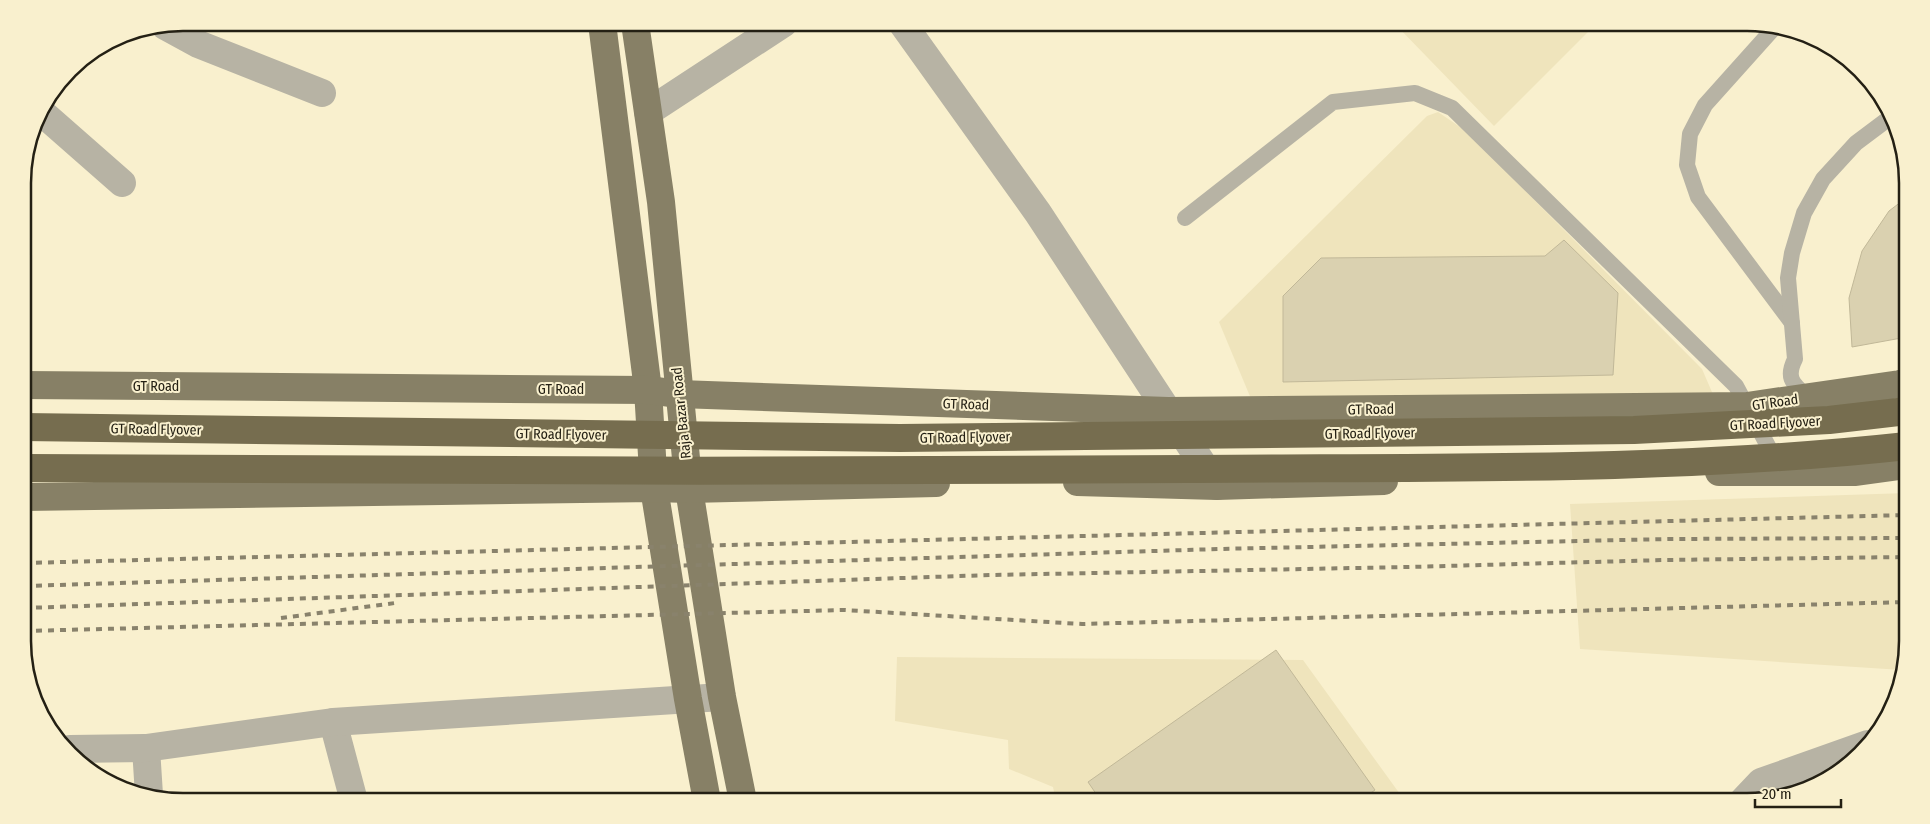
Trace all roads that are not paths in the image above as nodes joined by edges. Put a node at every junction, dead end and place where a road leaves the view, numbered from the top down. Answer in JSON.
{"nodes":[{"id":1,"x":176,"y":32,"type":"edge"},
{"id":2,"x":603,"y":32,"type":"edge"},
{"id":3,"x":636,"y":32,"type":"edge"},
{"id":4,"x":769,"y":32,"type":"edge"},
{"id":5,"x":909,"y":32,"type":"edge"},
{"id":6,"x":1769,"y":33,"type":"edge"},
{"id":7,"x":322,"y":93,"type":"dead end"},
{"id":8,"x":648,"y":112,"type":"junction"},
{"id":9,"x":47,"y":117,"type":"edge"},
{"id":10,"x":1885,"y":121,"type":"edge"},
{"id":11,"x":122,"y":183,"type":"dead end"},
{"id":12,"x":1185,"y":218,"type":"dead end"},
{"id":13,"x":1792,"y":323,"type":"junction"},
{"id":14,"x":1899,"y":384,"type":"edge"},
{"id":15,"x":32,"y":385,"type":"edge"},
{"id":16,"x":648,"y":390,"type":"junction"},
{"id":17,"x":679,"y":394,"type":"junction"},
{"id":18,"x":1807,"y":397,"type":"junction"},
{"id":19,"x":1746,"y":406,"type":"junction"},
{"id":20,"x":1168,"y":411,"type":"junction"},
{"id":21,"x":1899,"y":413,"type":"edge"},
{"id":22,"x":31,"y":427,"type":"edge"},
{"id":23,"x":1899,"y":447,"type":"edge"},
{"id":24,"x":1899,"y":467,"type":"edge"},
{"id":25,"x":31,"y":468,"type":"edge"},
{"id":26,"x":1782,"y":472,"type":"junction"},
{"id":27,"x":1217,"y":486,"type":"junction"},
{"id":28,"x":654,"y":488,"type":"junction"},
{"id":29,"x":689,"y":489,"type":"junction"},
{"id":30,"x":31,"y":497,"type":"edge"},
{"id":31,"x":722,"y":698,"type":"junction"},
{"id":32,"x":688,"y":699,"type":"junction"},
{"id":33,"x":333,"y":722,"type":"junction"},
{"id":34,"x":146,"y":748,"type":"junction"},
{"id":35,"x":77,"y":749,"type":"edge"},
{"id":36,"x":1848,"y":754,"type":"edge"},
{"id":37,"x":1805,"y":776,"type":"edge"},
{"id":38,"x":149,"y":789,"type":"edge"},
{"id":39,"x":1751,"y":792,"type":"edge"},
{"id":40,"x":352,"y":793,"type":"edge"},
{"id":41,"x":705,"y":793,"type":"edge"},
{"id":42,"x":741,"y":793,"type":"edge"}],
"edges":[{"from":1,"to":7,"type":"street"},
{"from":2,"to":16,"type":"main road"},
{"from":3,"to":8,"type":"main road","name":"Raja Bazar Road"},
{"from":4,"to":8,"type":"street"},
{"from":5,"to":20,"type":"street"},
{"from":6,"to":13,"type":"lane"},
{"from":8,"to":17,"type":"main road","name":"Raja Bazar Road"},
{"from":9,"to":11,"type":"street"},
{"from":10,"to":13,"type":"lane"},
{"from":12,"to":19,"type":"lane"},
{"from":13,"to":18,"type":"lane"},
{"from":14,"to":18,"type":"main road","name":"GT Road"},
{"from":15,"to":16,"type":"main road","name":"GT Road"},
{"from":16,"to":17,"type":"main road","name":"GT Road"},
{"from":16,"to":28,"type":"main road"},
{"from":17,"to":20,"type":"main road","name":"GT Road"},
{"from":17,"to":29,"type":"main road","name":"Raja Bazar Road"},
{"from":18,"to":19,"type":"main road","name":"GT Road"},
{"from":19,"to":20,"type":"main road","name":"GT Road"},
{"from":19,"to":26,"type":"lane"},
{"from":20,"to":27,"type":"street"},
{"from":21,"to":22,"type":"highway","name":"GT Road Flyover"},
{"from":23,"to":25,"type":"highway"},
{"from":24,"to":26,"type":"main road"},
{"from":26,"to":27,"type":"main road"},
{"from":27,"to":29,"type":"main road"},
{"from":28,"to":29,"type":"main road"},
{"from":28,"to":30,"type":"main road"},
{"from":28,"to":32,"type":"main road"},
{"from":29,"to":31,"type":"main road","name":"Raja Bazar Road"},
{"from":31,"to":32,"type":"street"},
{"from":31,"to":42,"type":"main road","name":"Raja Bazar Road"},
{"from":32,"to":33,"type":"street"},
{"from":32,"to":41,"type":"main road"},
{"from":33,"to":34,"type":"street"},
{"from":33,"to":40,"type":"street"},
{"from":34,"to":35,"type":"street"},
{"from":34,"to":38,"type":"street"},
{"from":36,"to":37,"type":"street"},
{"from":37,"to":39,"type":"street"}]}
